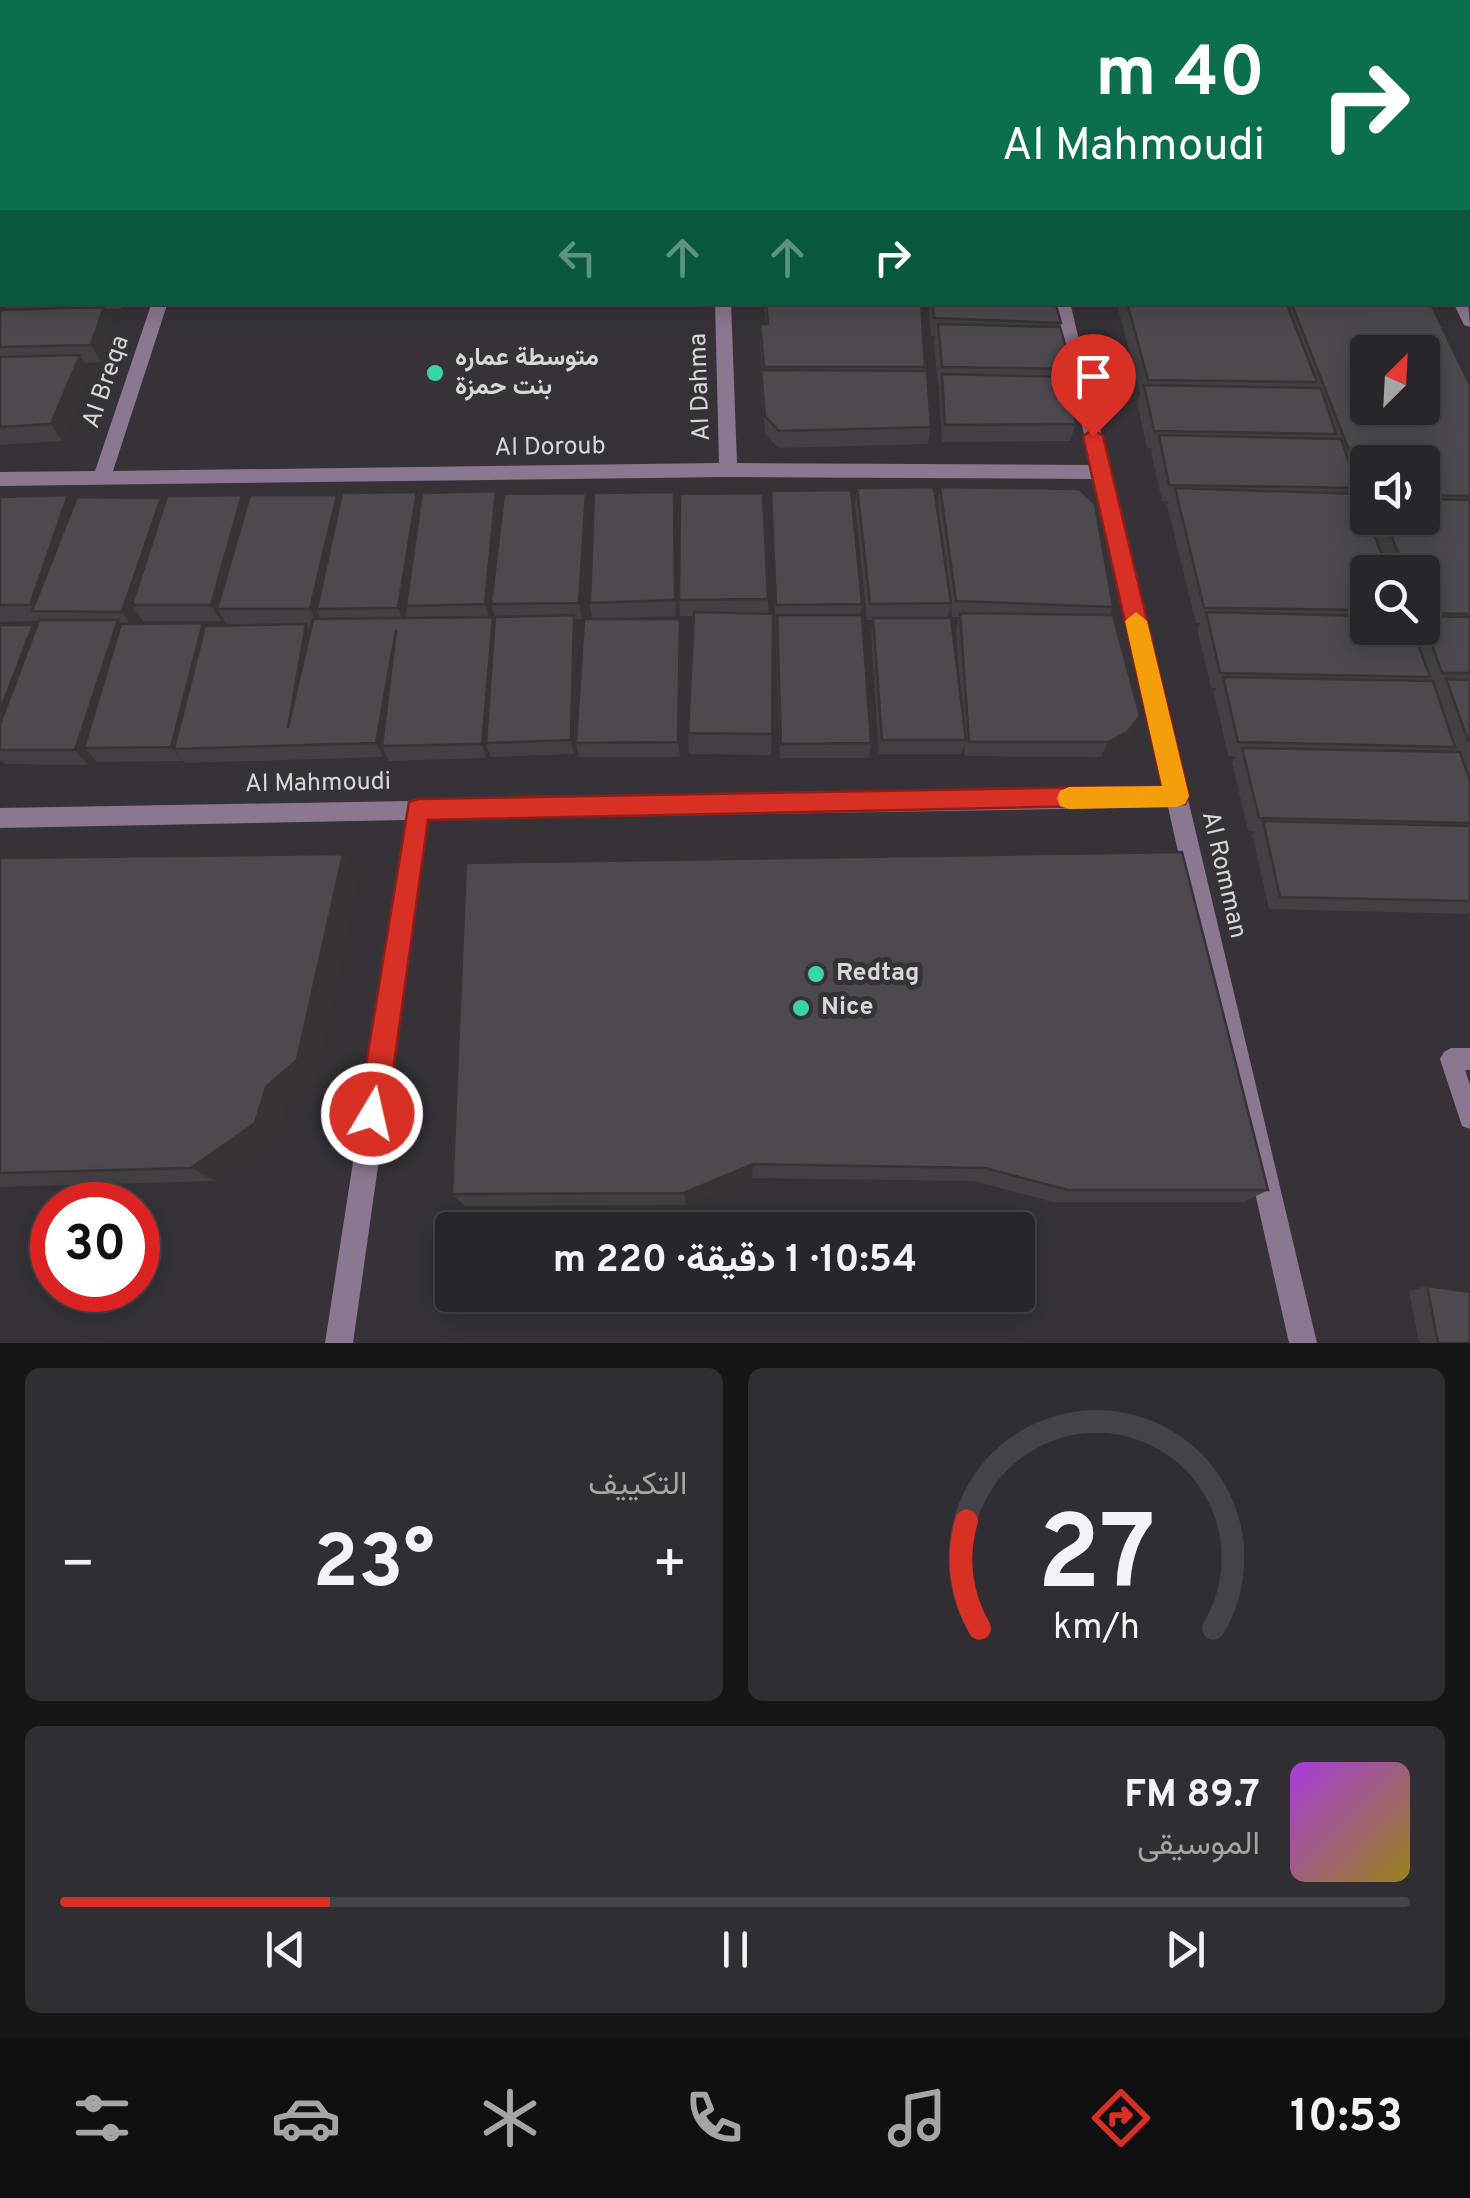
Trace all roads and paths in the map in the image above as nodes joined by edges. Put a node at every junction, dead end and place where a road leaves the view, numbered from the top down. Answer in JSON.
{"nodes":[{"id":1,"x":159,"y":305,"type":"edge"},
{"id":2,"x":723,"y":305,"type":"edge"},
{"id":3,"x":1063,"y":305,"type":"edge"},
{"id":4,"x":728,"y":470,"type":"junction"},
{"id":5,"x":1101,"y":472,"type":"junction"},
{"id":6,"x":102,"y":478,"type":"junction"},
{"id":7,"x":0,"y":479,"type":"edge"},
{"id":8,"x":1176,"y":796,"type":"junction"},
{"id":9,"x":418,"y":810,"type":"junction"},
{"id":10,"x":0,"y":818,"type":"edge"},
{"id":11,"x":1470,"y":1059,"type":"edge"},
{"id":12,"x":1470,"y":1118,"type":"edge"},
{"id":13,"x":338,"y":1343,"type":"edge"},
{"id":14,"x":1303,"y":1343,"type":"edge"}],
"edges":[{"from":1,"to":6,"type":"street","name":"Al Breqa"},
{"from":2,"to":4,"type":"street","name":"Al Dahma"},
{"from":3,"to":5,"type":"street","name":"Al Romman"},
{"from":4,"to":5,"type":"street","name":"Al Doroub"},
{"from":4,"to":6,"type":"street","name":"Al Doroub"},
{"from":5,"to":8,"type":"street","name":"Al Romman"},
{"from":6,"to":7,"type":"street","name":"Al Doroub"},
{"from":8,"to":9,"type":"street","name":"Al Mahmoudi"},
{"from":8,"to":14,"type":"street","name":"Al Romman"},
{"from":9,"to":10,"type":"street","name":"Al Mahmoudi"},
{"from":9,"to":13,"type":"street"},
{"from":11,"to":12,"type":"lane"}]}
